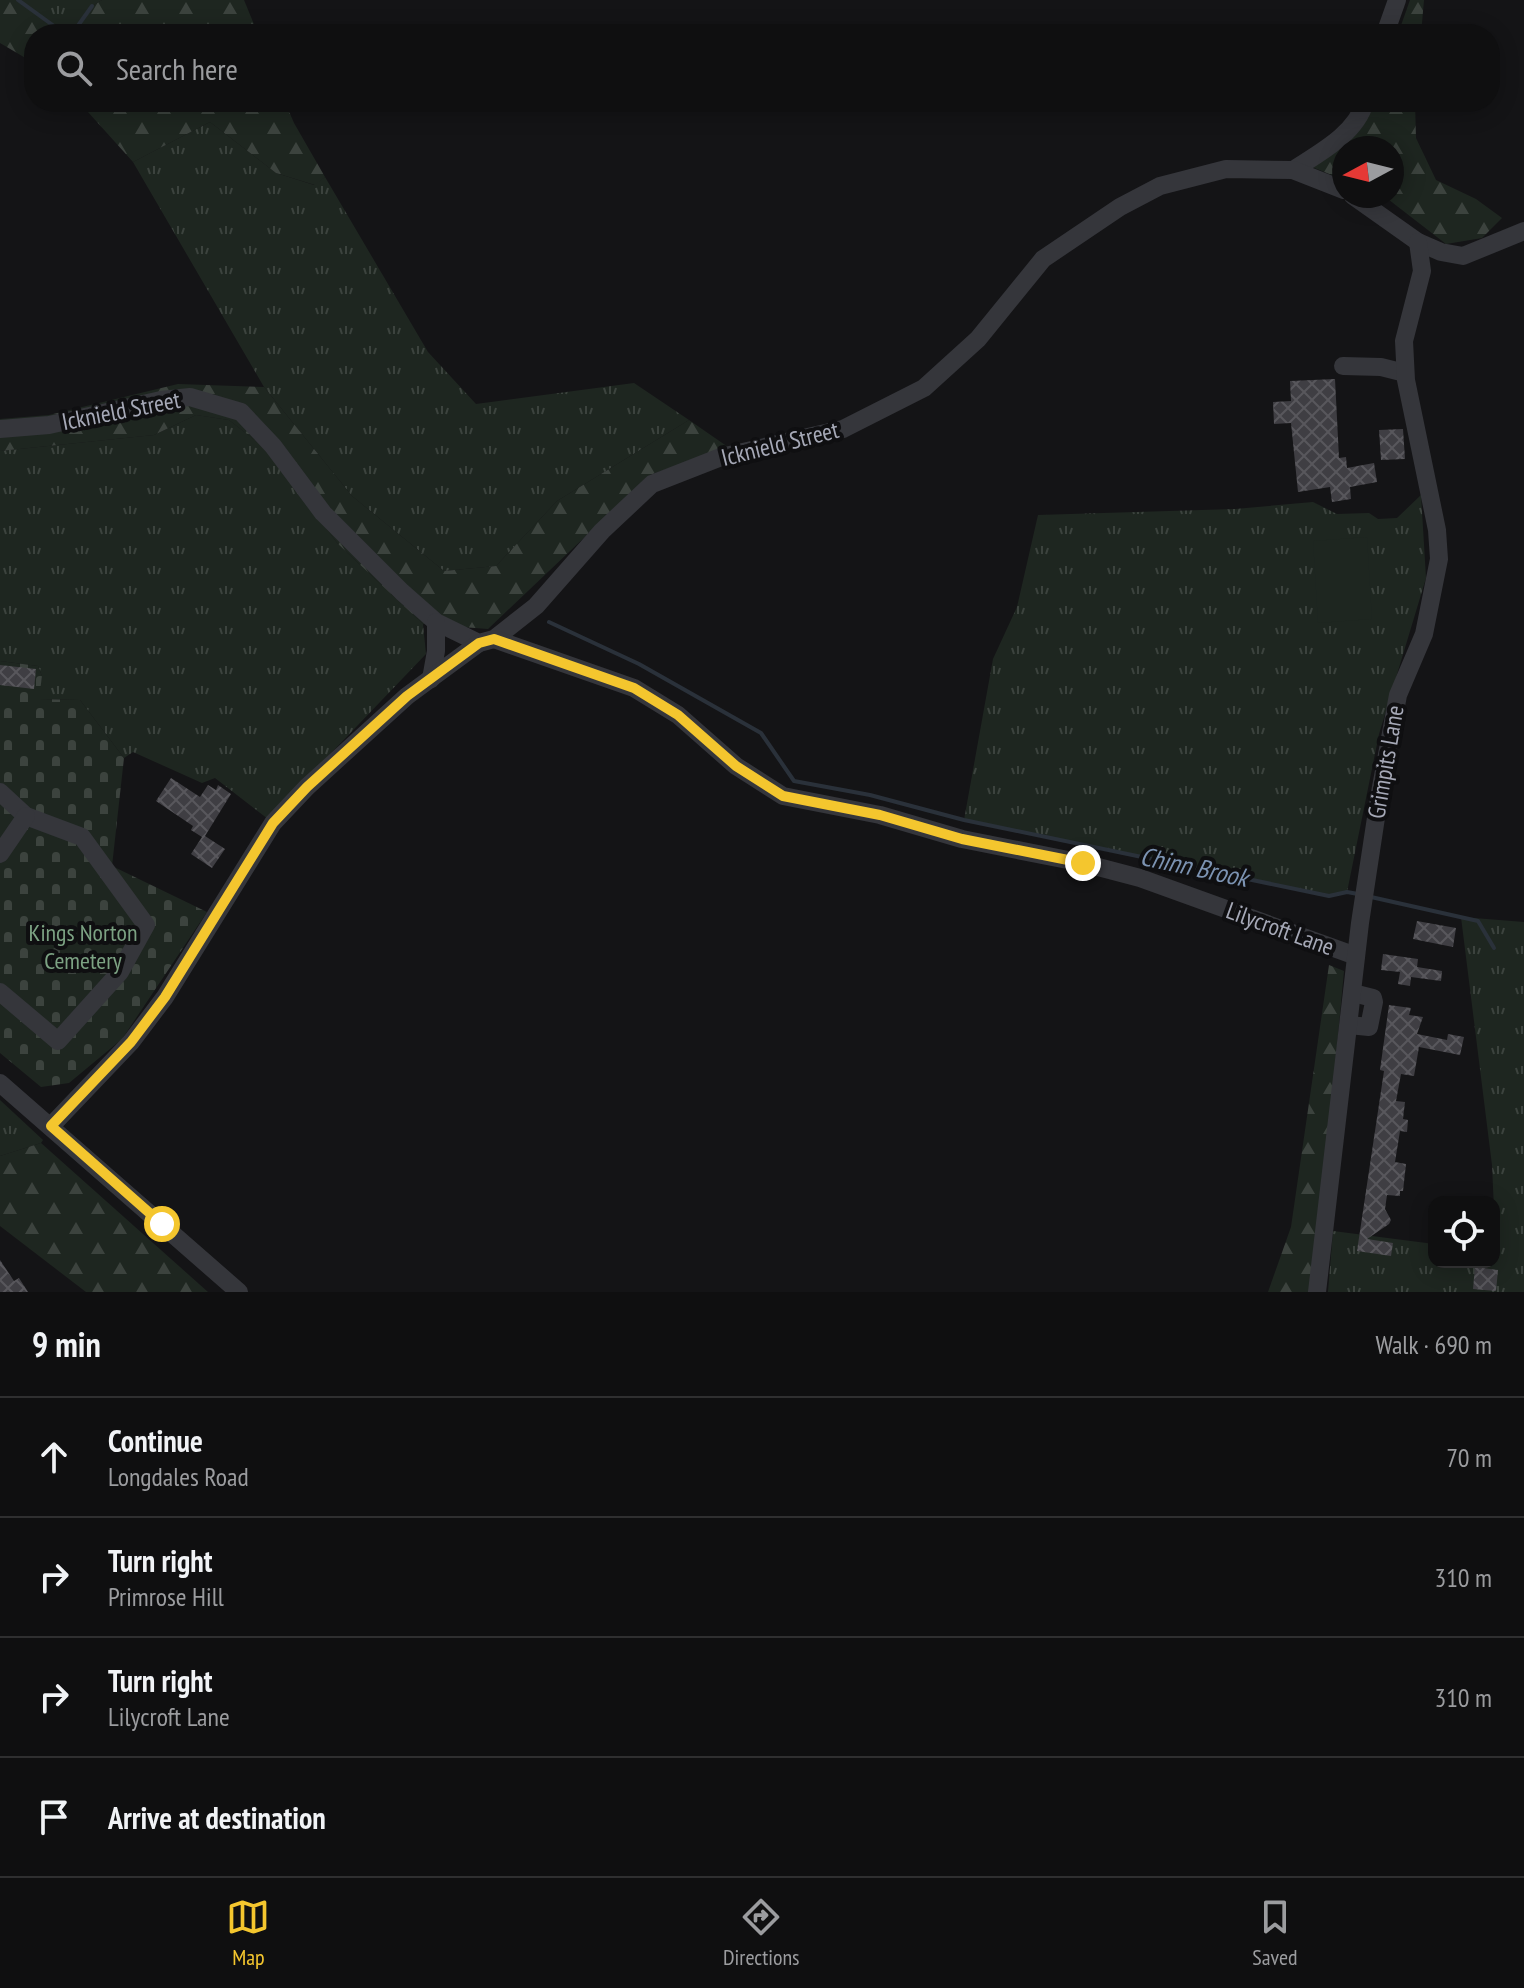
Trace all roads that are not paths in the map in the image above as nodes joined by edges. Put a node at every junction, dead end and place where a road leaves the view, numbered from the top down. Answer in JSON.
{"nodes":[{"id":1,"x":1397,"y":0,"type":"edge"},
{"id":2,"x":1389,"y":24,"type":"edge"},
{"id":3,"x":1361,"y":112,"type":"edge"},
{"id":4,"x":1293,"y":170,"type":"junction"},
{"id":5,"x":1332,"y":185,"type":"edge"},
{"id":6,"x":1370,"y":208,"type":"edge"},
{"id":7,"x":1524,"y":231,"type":"edge"},
{"id":8,"x":1418,"y":242,"type":"junction"},
{"id":9,"x":1463,"y":256,"type":"junction"},
{"id":10,"x":1422,"y":271,"type":"junction"},
{"id":11,"x":1343,"y":366,"type":"dead end"},
{"id":12,"x":1405,"y":373,"type":"junction"},
{"id":13,"x":0,"y":429,"type":"edge"},
{"id":14,"x":436,"y":622,"type":"junction"},
{"id":15,"x":486,"y":641,"type":"junction"},
{"id":16,"x":431,"y":679,"type":"junction"},
{"id":17,"x":0,"y":792,"type":"edge"},
{"id":18,"x":26,"y":816,"type":"junction"},
{"id":19,"x":0,"y":854,"type":"edge"},
{"id":20,"x":1356,"y":956,"type":"junction"},
{"id":21,"x":0,"y":992,"type":"edge"},
{"id":22,"x":0,"y":1083,"type":"edge"},
{"id":23,"x":51,"y":1126,"type":"junction"},
{"id":24,"x":239,"y":1292,"type":"edge"},
{"id":25,"x":1317,"y":1292,"type":"edge"}],
"edges":[{"from":1,"to":2,"type":"street"},
{"from":3,"to":4,"type":"street"},
{"from":4,"to":5,"type":"street","name":"Icknield Street"},
{"from":4,"to":15,"type":"street","name":"Icknield Street"},
{"from":6,"to":8,"type":"street"},
{"from":7,"to":9,"type":"street"},
{"from":8,"to":9,"type":"street"},
{"from":8,"to":10,"type":"street","name":"Grimpits Lane"},
{"from":9,"to":10,"type":"street"},
{"from":10,"to":12,"type":"street","name":"Grimpits Lane"},
{"from":11,"to":12,"type":"street"},
{"from":12,"to":20,"type":"street","name":"Grimpits Lane"},
{"from":13,"to":14,"type":"street","name":"Icknield Street"},
{"from":14,"to":15,"type":"street","name":"Icknield Street"},
{"from":14,"to":16,"type":"street"},
{"from":15,"to":16,"type":"street"},
{"from":15,"to":20,"type":"street","name":"Lilycroft Lane"},
{"from":16,"to":23,"type":"street"},
{"from":17,"to":18,"type":"street"},
{"from":18,"to":19,"type":"street"},
{"from":18,"to":21,"type":"street"},
{"from":20,"to":25,"type":"street","name":"Grimpits Lane"},
{"from":22,"to":23,"type":"street"},
{"from":23,"to":24,"type":"street"}]}
